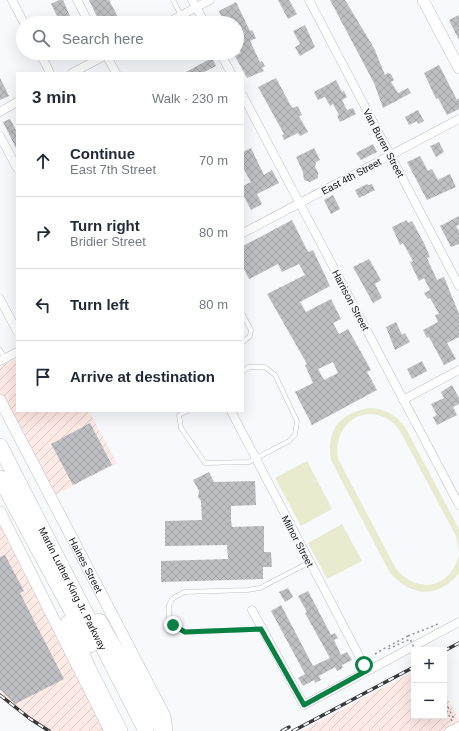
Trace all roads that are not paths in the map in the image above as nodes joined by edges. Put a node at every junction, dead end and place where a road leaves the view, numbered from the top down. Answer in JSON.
{"nodes":[{"id":1,"x":12,"y":0,"type":"edge"},
{"id":2,"x":77,"y":0,"type":"edge"},
{"id":3,"x":173,"y":0,"type":"edge"},
{"id":4,"x":210,"y":0,"type":"edge"},
{"id":5,"x":308,"y":0,"type":"edge"},
{"id":6,"x":423,"y":0,"type":"edge"},
{"id":7,"x":194,"y":4,"type":"edge"},
{"id":8,"x":181,"y":15,"type":"joint"},
{"id":9,"x":20,"y":16,"type":"edge"},
{"id":10,"x":85,"y":16,"type":"edge"},
{"id":11,"x":201,"y":16,"type":"edge"},
{"id":12,"x":44,"y":60,"type":"edge"},
{"id":13,"x":96,"y":60,"type":"edge"},
{"id":14,"x":110,"y":60,"type":"edge"},
{"id":15,"x":224,"y":60,"type":"edge"},
{"id":16,"x":459,"y":68,"type":"edge"},
{"id":17,"x":50,"y":72,"type":"edge"},
{"id":18,"x":74,"y":72,"type":"edge"},
{"id":19,"x":116,"y":72,"type":"edge"},
{"id":20,"x":230,"y":72,"type":"edge"},
{"id":21,"x":244,"y":98,"type":"edge"},
{"id":22,"x":16,"y":103,"type":"edge"},
{"id":23,"x":0,"y":112,"type":"edge"},
{"id":24,"x":459,"y":119,"type":"edge"},
{"id":25,"x":0,"y":136,"type":"edge"},
{"id":26,"x":391,"y":155,"type":"junction"},
{"id":27,"x":16,"y":166,"type":"edge"},
{"id":28,"x":300,"y":203,"type":"junction"},
{"id":29,"x":244,"y":232,"type":"edge"},
{"id":30,"x":459,"y":286,"type":"edge"},
{"id":31,"x":0,"y":299,"type":"edge"},
{"id":32,"x":244,"y":317,"type":"edge"},
{"id":33,"x":16,"y":330,"type":"edge"},
{"id":34,"x":244,"y":341,"type":"edge"},
{"id":35,"x":0,"y":350,"type":"edge"},
{"id":36,"x":16,"y":353,"type":"edge"},
{"id":37,"x":2,"y":360,"type":"edge"},
{"id":38,"x":459,"y":370,"type":"edge"},
{"id":39,"x":244,"y":371,"type":"edge"},
{"id":40,"x":0,"y":400,"type":"edge"},
{"id":41,"x":403,"y":400,"type":"junction"},
{"id":42,"x":184,"y":412,"type":"edge"},
{"id":43,"x":232,"y":412,"type":"edge"},
{"id":44,"x":0,"y":438,"type":"edge"},
{"id":45,"x":0,"y":446,"type":"edge"},
{"id":46,"x":256,"y":459,"type":"junction"},
{"id":47,"x":15,"y":474,"type":"junction"},
{"id":48,"x":0,"y":478,"type":"edge"},
{"id":49,"x":459,"y":505,"type":"edge"},
{"id":50,"x":33,"y":510,"type":"junction"},
{"id":51,"x":0,"y":512,"type":"edge"},
{"id":52,"x":310,"y":562,"type":"junction"},
{"id":53,"x":252,"y":610,"type":"dead end"},
{"id":54,"x":459,"y":622,"type":"edge"},
{"id":55,"x":261,"y":629,"type":"junction"},
{"id":56,"x":366,"y":671,"type":"junction"},
{"id":57,"x":459,"y":726,"type":"edge"},
{"id":58,"x":129,"y":729,"type":"edge"},
{"id":59,"x":163,"y":731,"type":"edge"},
{"id":60,"x":167,"y":731,"type":"edge"},
{"id":61,"x":449,"y":731,"type":"edge"}],
"edges":[{"from":1,"to":9,"type":"street"},
{"from":2,"to":10,"type":"street"},
{"from":3,"to":8,"type":"lane"},
{"from":4,"to":7,"type":"street"},
{"from":5,"to":26,"type":"street","name":"Van Buren Street"},
{"from":6,"to":16,"type":"street"},
{"from":7,"to":8,"type":"street"},
{"from":7,"to":11,"type":"street"},
{"from":12,"to":17,"type":"street"},
{"from":13,"to":18,"type":"street"},
{"from":14,"to":19,"type":"street"},
{"from":15,"to":20,"type":"street"},
{"from":21,"to":28,"type":"street","name":"Harrison Street"},
{"from":22,"to":23,"type":"street"},
{"from":24,"to":26,"type":"street","name":"East 4th Street"},
{"from":25,"to":27,"type":"street"},
{"from":26,"to":28,"type":"street","name":"East 4th Street"},
{"from":26,"to":30,"type":"street","name":"Van Buren Street"},
{"from":28,"to":29,"type":"street","name":"East 4th Street"},
{"from":28,"to":41,"type":"street","name":"Harrison Street"},
{"from":31,"to":33,"type":"street"},
{"from":32,"to":34,"type":"lane"},
{"from":35,"to":37,"type":"lane"},
{"from":36,"to":37,"type":"street"},
{"from":38,"to":41,"type":"street"},
{"from":39,"to":46,"type":"lane"},
{"from":40,"to":60,"type":"street","name":"Haines Street"},
{"from":41,"to":49,"type":"street","name":"Harrison Street"},
{"from":42,"to":46,"type":"lane"},
{"from":43,"to":46,"type":"street","name":"Milnor Street"},
{"from":44,"to":47,"type":"highway"},
{"from":45,"to":47,"type":"highway","name":"Martin Luther King Jr. Parkway"},
{"from":46,"to":52,"type":"street","name":"Milnor Street"},
{"from":47,"to":50,"type":"highway","name":"Martin Luther King Jr. Parkway"},
{"from":48,"to":58,"type":"highway","name":"Martin Luther King Jr. Parkway"},
{"from":50,"to":58,"type":"highway","name":"Martin Luther King Jr. Parkway"},
{"from":50,"to":59,"type":"highway"},
{"from":51,"to":58,"type":"street"},
{"from":52,"to":55,"type":"lane"},
{"from":52,"to":56,"type":"street","name":"Milnor Street"},
{"from":53,"to":55,"type":"street"},
{"from":54,"to":56,"type":"street"},
{"from":55,"to":56,"type":"street"},
{"from":57,"to":61,"type":"street"}]}
